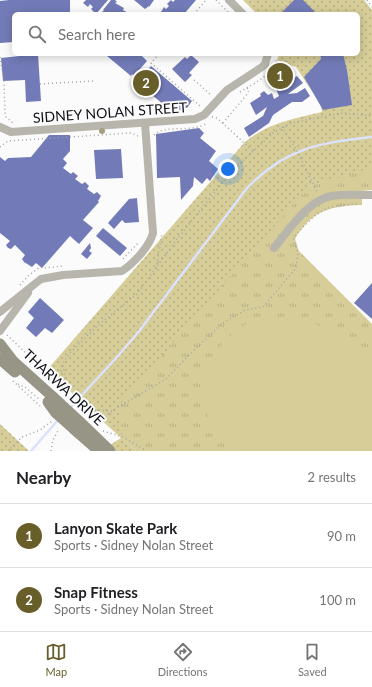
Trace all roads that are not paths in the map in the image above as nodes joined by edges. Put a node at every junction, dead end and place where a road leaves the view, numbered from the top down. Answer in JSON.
{"nodes":[{"id":1,"x":229,"y":0,"type":"edge"},
{"id":2,"x":241,"y":12,"type":"edge"},
{"id":3,"x":267,"y":56,"type":"edge"},
{"id":4,"x":145,"y":123,"type":"junction"},
{"id":5,"x":0,"y":127,"type":"edge"},
{"id":6,"x":372,"y":195,"type":"edge"},
{"id":7,"x":274,"y":248,"type":"dead end"},
{"id":8,"x":34,"y":284,"type":"junction"},
{"id":9,"x":0,"y":312,"type":"edge"},
{"id":10,"x":3,"y":333,"type":"edge"},
{"id":11,"x":0,"y":344,"type":"edge"},
{"id":12,"x":0,"y":359,"type":"edge"},
{"id":13,"x":46,"y":402,"type":"junction"},
{"id":14,"x":77,"y":426,"type":"junction"},
{"id":15,"x":99,"y":451,"type":"edge"},
{"id":16,"x":110,"y":451,"type":"edge"}],
"edges":[{"from":1,"to":2,"type":"street"},
{"from":3,"to":4,"type":"street","name":"SIDNEY NOLAN STREET"},
{"from":4,"to":5,"type":"street","name":"SIDNEY NOLAN STREET"},
{"from":4,"to":8,"type":"street"},
{"from":6,"to":7,"type":"street"},
{"from":8,"to":9,"type":"street"},
{"from":8,"to":10,"type":"street"},
{"from":11,"to":13,"type":"main road","name":"THARWA DRIVE"},
{"from":12,"to":13,"type":"main road","name":"THARWA DRIVE"},
{"from":13,"to":14,"type":"main road","name":"THARWA DRIVE","bridge":true},
{"from":14,"to":15,"type":"main road","name":"THARWA DRIVE"},
{"from":14,"to":16,"type":"main road","name":"THARWA DRIVE"}]}
